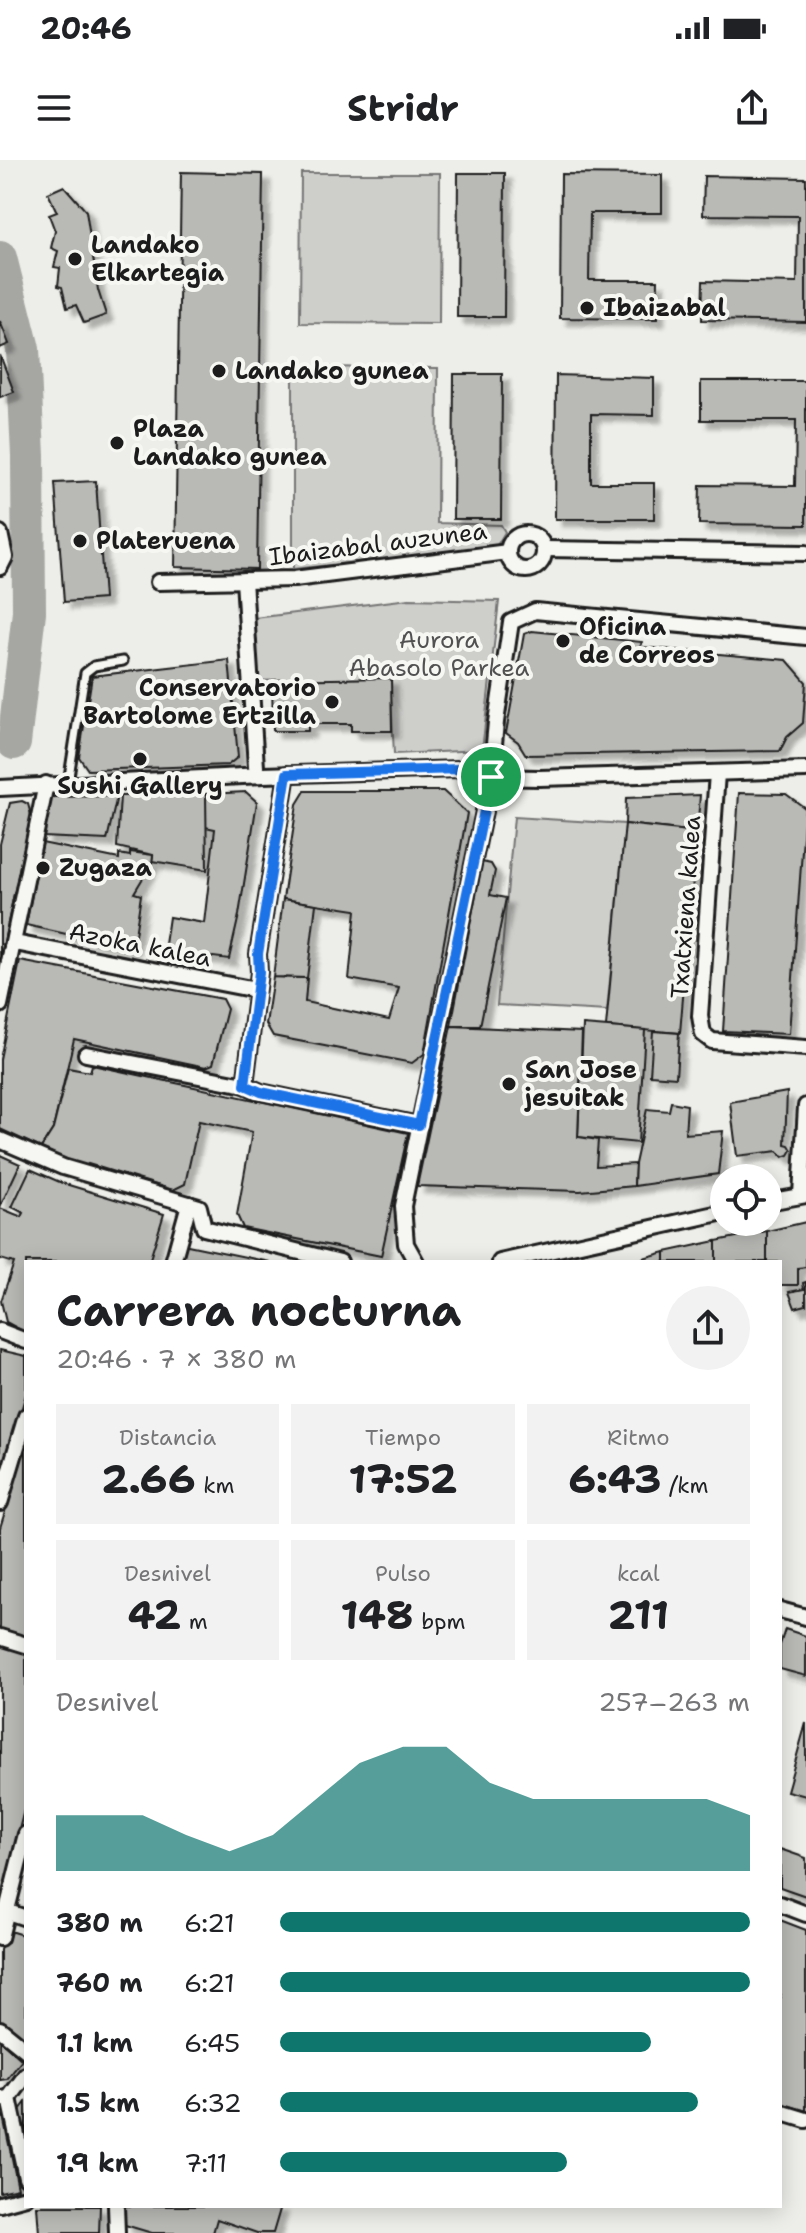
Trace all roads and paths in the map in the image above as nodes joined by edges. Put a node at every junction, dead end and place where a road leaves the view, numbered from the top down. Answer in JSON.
{"nodes":[{"id":1,"x":0,"y":533,"type":"edge"},
{"id":2,"x":544,"y":549,"type":"junction"},
{"id":3,"x":508,"y":552,"type":"junction"},
{"id":4,"x":806,"y":553,"type":"edge"},
{"id":5,"x":0,"y":567,"type":"edge"},
{"id":6,"x":244,"y":580,"type":"junction"},
{"id":7,"x":158,"y":582,"type":"dead end"},
{"id":8,"x":806,"y":637,"type":"edge"},
{"id":9,"x":123,"y":661,"type":"dead end"},
{"id":10,"x":256,"y":767,"type":"dead end"},
{"id":11,"x":806,"y":770,"type":"edge"},
{"id":12,"x":717,"y":773,"type":"junction"},
{"id":13,"x":287,"y":774,"type":"junction"},
{"id":14,"x":491,"y":777,"type":"junction"},
{"id":15,"x":68,"y":783,"type":"junction"},
{"id":16,"x":46,"y":784,"type":"junction"},
{"id":17,"x":0,"y":788,"type":"edge"},
{"id":18,"x":15,"y":943,"type":"junction"},
{"id":19,"x":256,"y":990,"type":"junction"},
{"id":20,"x":0,"y":1005,"type":"edge"},
{"id":21,"x":806,"y":1048,"type":"edge"},
{"id":22,"x":86,"y":1054,"type":"dead end"},
{"id":23,"x":245,"y":1085,"type":"junction"},
{"id":24,"x":806,"y":1106,"type":"edge"},
{"id":25,"x":419,"y":1125,"type":"junction"},
{"id":26,"x":0,"y":1140,"type":"edge"},
{"id":27,"x":804,"y":1195,"type":"edge"},
{"id":28,"x":782,"y":1199,"type":"edge"},
{"id":29,"x":189,"y":1204,"type":"junction"},
{"id":30,"x":710,"y":1215,"type":"edge"},
{"id":31,"x":174,"y":1260,"type":"edge"},
{"id":32,"x":332,"y":1260,"type":"edge"},
{"id":33,"x":415,"y":1260,"type":"edge"},
{"id":34,"x":509,"y":1260,"type":"edge"},
{"id":35,"x":0,"y":1331,"type":"edge"},
{"id":36,"x":24,"y":1340,"type":"edge"},
{"id":37,"x":24,"y":1423,"type":"edge"},
{"id":38,"x":0,"y":1503,"type":"edge"},
{"id":39,"x":782,"y":1611,"type":"edge"},
{"id":40,"x":806,"y":1617,"type":"edge"},
{"id":41,"x":0,"y":1637,"type":"edge"},
{"id":42,"x":24,"y":1644,"type":"edge"},
{"id":43,"x":23,"y":1862,"type":"edge"},
{"id":44,"x":782,"y":1905,"type":"edge"},
{"id":45,"x":8,"y":1912,"type":"junction"},
{"id":46,"x":806,"y":1914,"type":"edge"},
{"id":47,"x":24,"y":1917,"type":"edge"},
{"id":48,"x":0,"y":1938,"type":"edge"},
{"id":49,"x":0,"y":2029,"type":"edge"},
{"id":50,"x":24,"y":2048,"type":"edge"},
{"id":51,"x":24,"y":2077,"type":"edge"},
{"id":52,"x":4,"y":2098,"type":"edge"},
{"id":53,"x":782,"y":2113,"type":"edge"},
{"id":54,"x":806,"y":2120,"type":"edge"},
{"id":55,"x":24,"y":2170,"type":"edge"},
{"id":56,"x":24,"y":2198,"type":"edge"},
{"id":57,"x":0,"y":2204,"type":"edge"},
{"id":58,"x":116,"y":2208,"type":"edge"},
{"id":59,"x":117,"y":2233,"type":"edge"}],
"edges":[{"from":1,"to":5,"type":"street"},
{"from":2,"to":3,"type":"street"},
{"from":2,"to":3,"type":"street"},
{"from":2,"to":4,"type":"street"},
{"from":3,"to":6,"type":"street","name":"Ibaizabal auzunea"},
{"from":6,"to":7,"type":"street","name":"Ibaizabal auzunea"},
{"from":6,"to":10,"type":"street"},
{"from":8,"to":14,"type":"street"},
{"from":9,"to":15,"type":"lane"},
{"from":11,"to":12,"type":"street"},
{"from":12,"to":14,"type":"street"},
{"from":12,"to":21,"type":"street","name":"Txatxiena kalea"},
{"from":13,"to":14,"type":"street"},
{"from":13,"to":15,"type":"street"},
{"from":13,"to":19,"type":"street"},
{"from":14,"to":25,"type":"street"},
{"from":15,"to":16,"type":"street"},
{"from":16,"to":17,"type":"street"},
{"from":16,"to":18,"type":"street"},
{"from":18,"to":19,"type":"street","name":"Azoka kalea"},
{"from":18,"to":20,"type":"street"},
{"from":19,"to":23,"type":"street"},
{"from":22,"to":23,"type":"street"},
{"from":23,"to":25,"type":"street"},
{"from":24,"to":27,"type":"street"},
{"from":25,"to":33,"type":"street"},
{"from":26,"to":29,"type":"street"},
{"from":27,"to":28,"type":"street"},
{"from":29,"to":31,"type":"street"},
{"from":29,"to":32,"type":"street"},
{"from":30,"to":34,"type":"street"},
{"from":35,"to":36,"type":"street"},
{"from":37,"to":38,"type":"street"},
{"from":39,"to":40,"type":"street"},
{"from":41,"to":42,"type":"street"},
{"from":43,"to":45,"type":"street"},
{"from":44,"to":46,"type":"street"},
{"from":45,"to":47,"type":"street"},
{"from":45,"to":48,"type":"street"},
{"from":49,"to":50,"type":"street"},
{"from":51,"to":52,"type":"street"},
{"from":52,"to":55,"type":"street"},
{"from":53,"to":54,"type":"street"},
{"from":56,"to":57,"type":"street"},
{"from":58,"to":59,"type":"street"}]}
